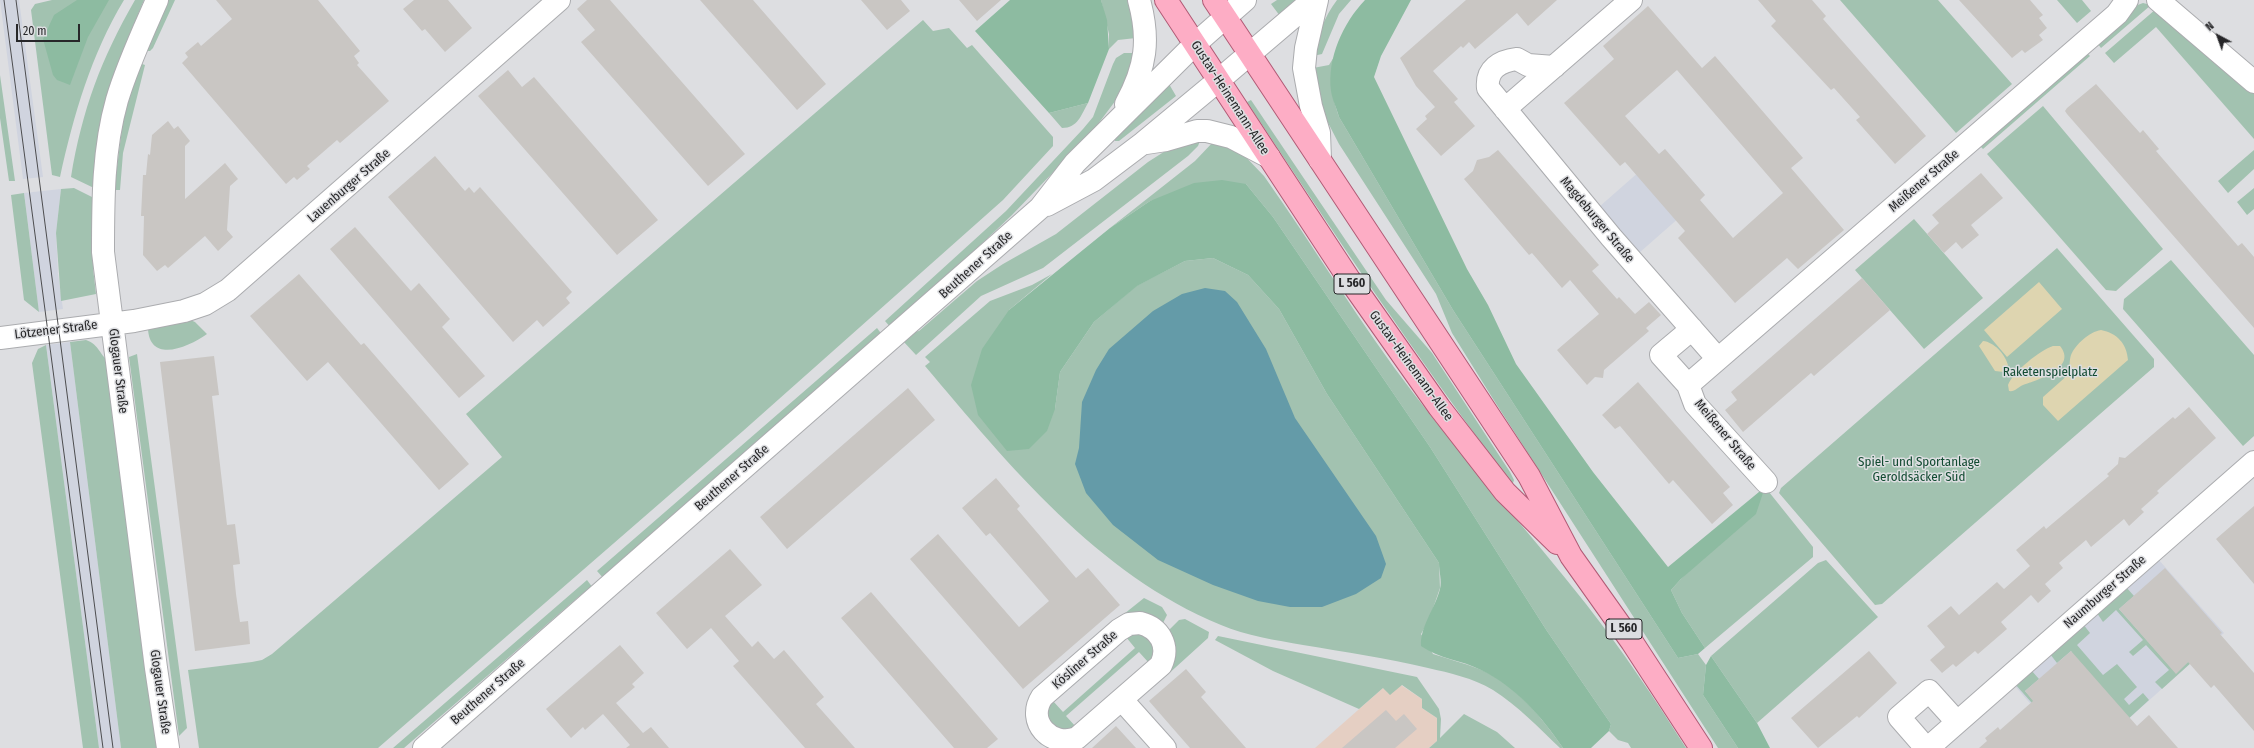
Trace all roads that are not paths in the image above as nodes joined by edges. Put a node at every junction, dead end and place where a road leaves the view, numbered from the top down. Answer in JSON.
{"nodes":[{"id":1,"x":157,"y":0,"type":"edge"},
{"id":2,"x":559,"y":0,"type":"edge"},
{"id":3,"x":1140,"y":0,"type":"edge"},
{"id":4,"x":1166,"y":0,"type":"edge"},
{"id":5,"x":1245,"y":0,"type":"edge"},
{"id":6,"x":1313,"y":0,"type":"edge"},
{"id":7,"x":1317,"y":0,"type":"edge"},
{"id":8,"x":1631,"y":0,"type":"edge"},
{"id":9,"x":2127,"y":0,"type":"edge"},
{"id":10,"x":2158,"y":0,"type":"edge"},
{"id":11,"x":1219,"y":8,"type":"edge"},
{"id":12,"x":1194,"y":44,"type":"junction"},
{"id":13,"x":1250,"y":54,"type":"junction"},
{"id":14,"x":1554,"y":66,"type":"junction"},
{"id":15,"x":1219,"y":80,"type":"junction"},
{"id":16,"x":2254,"y":82,"type":"edge"},
{"id":17,"x":1505,"y":110,"type":"junction"},
{"id":18,"x":1116,"y":122,"type":"junction"},
{"id":19,"x":1143,"y":144,"type":"junction"},
{"id":20,"x":1269,"y":158,"type":"junction"},
{"id":21,"x":1320,"y":160,"type":"junction"},
{"id":22,"x":1040,"y":208,"type":"junction"},
{"id":23,"x":112,"y":323,"type":"junction"},
{"id":24,"x":1692,"y":328,"type":"junction"},
{"id":25,"x":0,"y":338,"type":"edge"},
{"id":26,"x":1718,"y":359,"type":"junction"},
{"id":27,"x":1688,"y":386,"type":"junction"},
{"id":28,"x":2254,"y":462,"type":"edge"},
{"id":29,"x":1766,"y":482,"type":"dead end"},
{"id":30,"x":1571,"y":556,"type":"junction"},
{"id":31,"x":1122,"y":700,"type":"junction"},
{"id":32,"x":1957,"y":722,"type":"junction"},
{"id":33,"x":1043,"y":743,"type":"edge"},
{"id":34,"x":168,"y":748,"type":"edge"},
{"id":35,"x":424,"y":748,"type":"edge"},
{"id":36,"x":1165,"y":748,"type":"edge"},
{"id":37,"x":1701,"y":748,"type":"edge"},
{"id":38,"x":1927,"y":748,"type":"edge"}],
"edges":[{"from":1,"to":23,"type":"street","name":"Glogauer Straße"},
{"from":2,"to":23,"type":"street","name":"Lauenburger Straße"},
{"from":3,"to":18,"type":"street"},
{"from":4,"to":12,"type":"main road","name":"Gustav-Heinemann-Allee","number":"L 560"},
{"from":5,"to":11,"type":"street","name":"Beuthener Straße"},
{"from":6,"to":13,"type":"street","name":"Beuthener Straße"},
{"from":7,"to":21,"type":"street"},
{"from":8,"to":14,"type":"street"},
{"from":9,"to":26,"type":"street","name":"Meißener Straße"},
{"from":10,"to":16,"type":"street"},
{"from":11,"to":12,"type":"street","name":"Beuthener Straße"},
{"from":11,"to":13,"type":"main road","name":"Gustav-Heinemann-Allee","number":"L 560"},
{"from":12,"to":15,"type":"main road","name":"Gustav-Heinemann-Allee","number":"L 560"},
{"from":12,"to":18,"type":"street","name":"Beuthener Straße"},
{"from":13,"to":15,"type":"street","name":"Beuthener Straße"},
{"from":13,"to":21,"type":"main road","name":"Gustav-Heinemann-Allee","number":"L 560"},
{"from":14,"to":17,"type":"street"},
{"from":14,"to":17,"type":"street","name":"Magdeburger Straße"},
{"from":15,"to":19,"type":"street","name":"Beuthener Straße"},
{"from":15,"to":20,"type":"main road","name":"Gustav-Heinemann-Allee","number":"L 560"},
{"from":17,"to":24,"type":"street","name":"Magdeburger Straße"},
{"from":18,"to":22,"type":"street","name":"Beuthener Straße"},
{"from":19,"to":20,"type":"street"},
{"from":19,"to":22,"type":"street","name":"Beuthener Straße"},
{"from":20,"to":30,"type":"main road","name":"Gustav-Heinemann-Allee","number":"L 560"},
{"from":21,"to":30,"type":"main road","name":"Gustav-Heinemann-Allee","number":"L 560"},
{"from":22,"to":35,"type":"street","name":"Beuthener Straße"},
{"from":23,"to":25,"type":"street","name":"Lötzener Straße"},
{"from":23,"to":34,"type":"street","name":"Glogauer Straße"},
{"from":24,"to":26,"type":"street"},
{"from":24,"to":27,"type":"street","name":"Meißener Straße"},
{"from":26,"to":27,"type":"street","name":"Meißener Straße"},
{"from":27,"to":29,"type":"street","name":"Meißener Straße"},
{"from":28,"to":32,"type":"street","name":"Naumburger Straße"},
{"from":30,"to":37,"type":"main road","name":"Gustav-Heinemann-Allee","number":"L 560"},
{"from":31,"to":33,"type":"street","name":"Kösliner Straße"},
{"from":31,"to":33,"type":"street","name":"Kösliner Straße"},
{"from":31,"to":36,"type":"street"},
{"from":32,"to":38,"type":"street","name":"Naumburger Straße"},
{"from":32,"to":38,"type":"street","name":"Naumburger Straße"}]}
